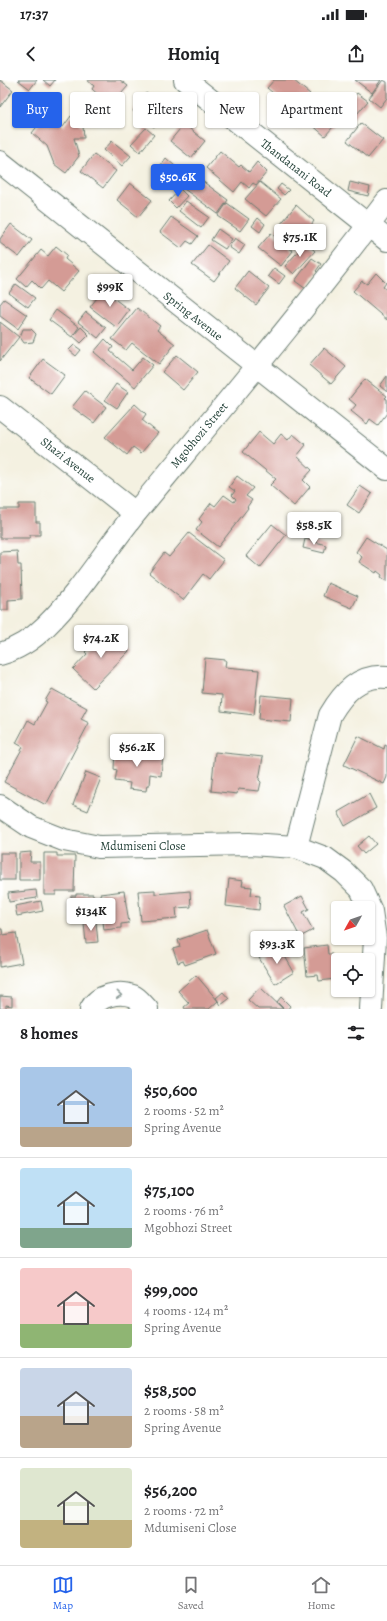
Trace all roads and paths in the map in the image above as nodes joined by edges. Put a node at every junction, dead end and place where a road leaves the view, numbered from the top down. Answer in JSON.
{"nodes":[{"id":1,"x":185,"y":80,"type":"edge"},
{"id":2,"x":0,"y":162,"type":"edge"},
{"id":3,"x":387,"y":202,"type":"edge"},
{"id":4,"x":369,"y":226,"type":"junction"},
{"id":5,"x":387,"y":240,"type":"edge"},
{"id":6,"x":257,"y":366,"type":"junction"},
{"id":7,"x":0,"y":407,"type":"edge"},
{"id":8,"x":387,"y":469,"type":"edge"},
{"id":9,"x":135,"y":513,"type":"junction"},
{"id":10,"x":0,"y":654,"type":"edge"},
{"id":11,"x":387,"y":677,"type":"edge"},
{"id":12,"x":0,"y":806,"type":"edge"},
{"id":13,"x":296,"y":847,"type":"junction"},
{"id":14,"x":381,"y":932,"type":"edge"},
{"id":15,"x":91,"y":1009,"type":"edge"},
{"id":16,"x":147,"y":1009,"type":"edge"},
{"id":17,"x":372,"y":1009,"type":"edge"}],
"edges":[{"from":1,"to":4,"type":"street","name":"Thandanani Road"},
{"from":2,"to":6,"type":"street","name":"Spring Avenue"},
{"from":3,"to":4,"type":"street","name":"Mgobhozi Street"},
{"from":4,"to":5,"type":"street","name":"Thandanani Road"},
{"from":4,"to":6,"type":"street","name":"Mgobhozi Street"},
{"from":6,"to":8,"type":"street","name":"Spring Avenue"},
{"from":6,"to":9,"type":"street","name":"Mgobhozi Street"},
{"from":7,"to":9,"type":"street","name":"Shazi Avenue"},
{"from":9,"to":10,"type":"street","name":"Mgobhozi Street"},
{"from":11,"to":13,"type":"street"},
{"from":12,"to":13,"type":"street","name":"Mdumiseni Close"},
{"from":13,"to":14,"type":"street","name":"Mdumiseni Close"},
{"from":14,"to":17,"type":"street","name":"Mdumiseni Close"},
{"from":15,"to":16,"type":"street","one_way":true}]}
